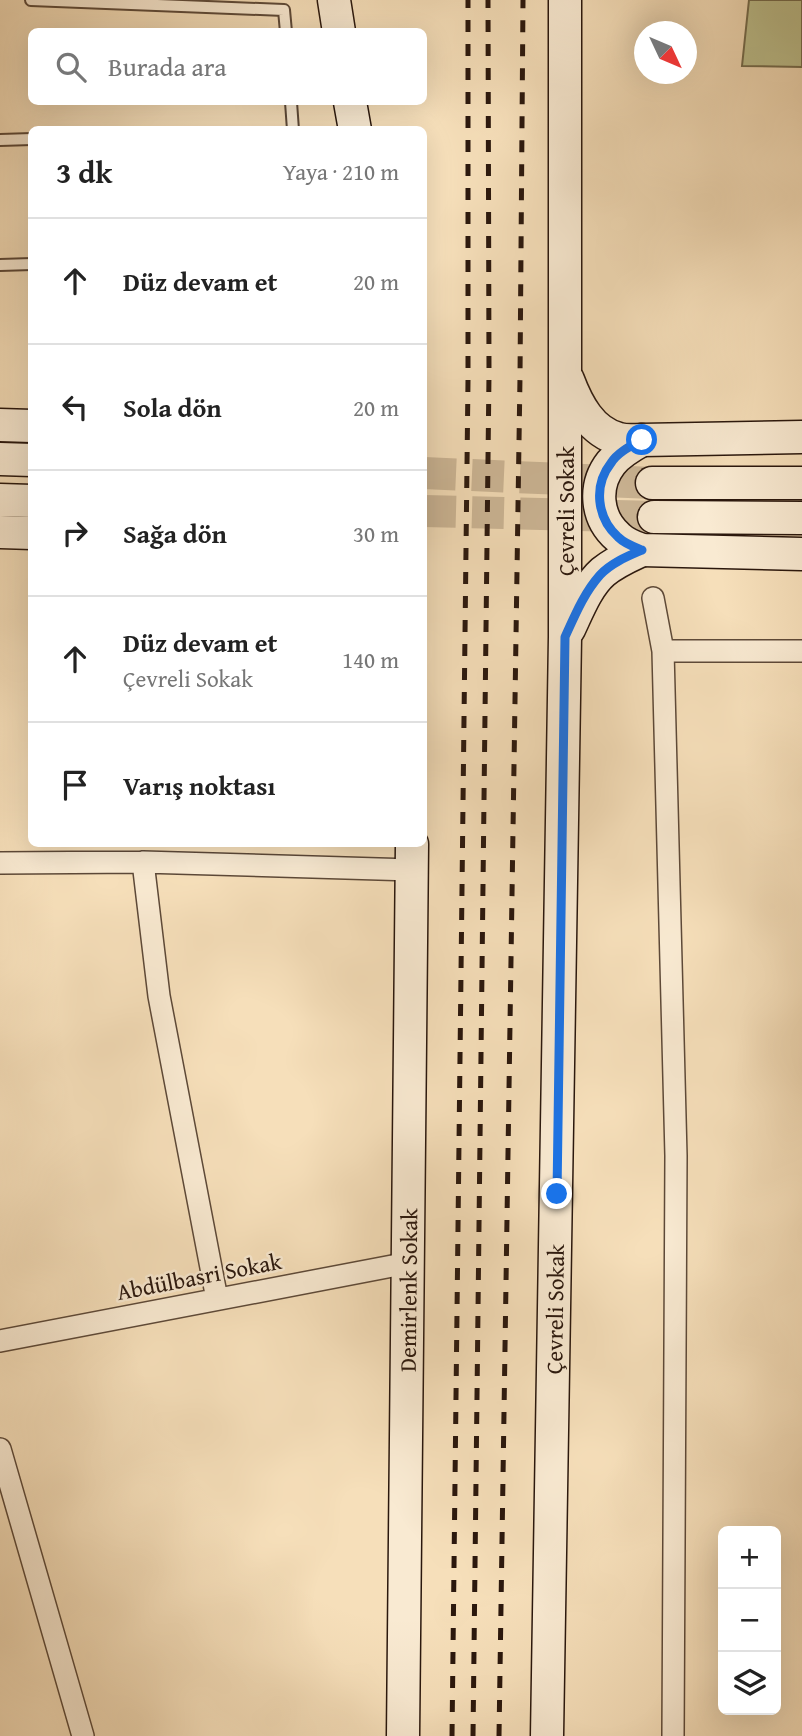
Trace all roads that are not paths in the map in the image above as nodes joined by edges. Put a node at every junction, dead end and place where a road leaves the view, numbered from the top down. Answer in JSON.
{"nodes":[{"id":1,"x":31,"y":0,"type":"edge"},
{"id":2,"x":334,"y":0,"type":"edge"},
{"id":3,"x":565,"y":0,"type":"edge"},
{"id":4,"x":285,"y":28,"type":"edge"},
{"id":5,"x":338,"y":28,"type":"edge"},
{"id":6,"x":290,"y":105,"type":"edge"},
{"id":7,"x":351,"y":105,"type":"edge"},
{"id":8,"x":293,"y":126,"type":"edge"},
{"id":9,"x":354,"y":126,"type":"edge"},
{"id":10,"x":28,"y":139,"type":"edge"},
{"id":11,"x":0,"y":141,"type":"edge"},
{"id":12,"x":28,"y":264,"type":"edge"},
{"id":13,"x":0,"y":265,"type":"edge"},
{"id":14,"x":565,"y":372,"type":"junction"},
{"id":15,"x":0,"y":425,"type":"edge"},
{"id":16,"x":28,"y":426,"type":"edge"},
{"id":17,"x":802,"y":438,"type":"edge"},
{"id":18,"x":642,"y":440,"type":"junction"},
{"id":19,"x":0,"y":459,"type":"edge"},
{"id":20,"x":28,"y":460,"type":"edge"},
{"id":21,"x":652,"y":483,"type":"tunnel mouth"},
{"id":22,"x":802,"y":483,"type":"edge"},
{"id":23,"x":0,"y":500,"type":"edge"},
{"id":24,"x":28,"y":501,"type":"edge"},
{"id":25,"x":654,"y":517,"type":"tunnel mouth"},
{"id":26,"x":802,"y":518,"type":"edge"},
{"id":27,"x":0,"y":532,"type":"edge"},
{"id":28,"x":28,"y":533,"type":"edge"},
{"id":29,"x":642,"y":550,"type":"junction"},
{"id":30,"x":802,"y":554,"type":"edge"},
{"id":31,"x":653,"y":598,"type":"dead end"},
{"id":32,"x":565,"y":637,"type":"junction"},
{"id":33,"x":663,"y":651,"type":"junction"},
{"id":34,"x":802,"y":651,"type":"edge"},
{"id":35,"x":412,"y":857,"type":"edge"},
{"id":36,"x":143,"y":862,"type":"junction"},
{"id":37,"x":0,"y":863,"type":"edge"},
{"id":38,"x":408,"y":1263,"type":"junction"},
{"id":39,"x":217,"y":1299,"type":"junction"},
{"id":40,"x":0,"y":1341,"type":"edge"},
{"id":41,"x":0,"y":1449,"type":"edge"},
{"id":42,"x":83,"y":1736,"type":"edge"},
{"id":43,"x":403,"y":1736,"type":"edge"},
{"id":44,"x":547,"y":1736,"type":"edge"},
{"id":45,"x":673,"y":1736,"type":"edge"}],
"edges":[{"from":1,"to":4,"type":"lane"},
{"from":2,"to":5,"type":"street"},
{"from":3,"to":14,"type":"street","name":"Çevreli Sokak"},
{"from":6,"to":8,"type":"lane"},
{"from":7,"to":9,"type":"street"},
{"from":10,"to":11,"type":"lane"},
{"from":12,"to":13,"type":"lane"},
{"from":14,"to":18,"type":"street"},
{"from":14,"to":32,"type":"street","name":"Çevreli Sokak"},
{"from":15,"to":16,"type":"street"},
{"from":17,"to":18,"type":"street"},
{"from":18,"to":29,"type":"street"},
{"from":19,"to":20,"type":"street"},
{"from":21,"to":22,"type":"street"},
{"from":23,"to":24,"type":"street"},
{"from":25,"to":26,"type":"street"},
{"from":27,"to":28,"type":"street"},
{"from":29,"to":30,"type":"street"},
{"from":29,"to":32,"type":"street"},
{"from":31,"to":33,"type":"street"},
{"from":32,"to":44,"type":"street","name":"Çevreli Sokak"},
{"from":33,"to":34,"type":"street"},
{"from":33,"to":45,"type":"street"},
{"from":35,"to":36,"type":"street"},
{"from":35,"to":38,"type":"street","name":"Demirlenk Sokak"},
{"from":36,"to":37,"type":"street"},
{"from":36,"to":39,"type":"street"},
{"from":38,"to":39,"type":"street","name":"Abdülbasri Sokak"},
{"from":38,"to":43,"type":"street","name":"Demirlenk Sokak"},
{"from":39,"to":40,"type":"street","name":"Abdülbasri Sokak"},
{"from":41,"to":42,"type":"street"}]}
